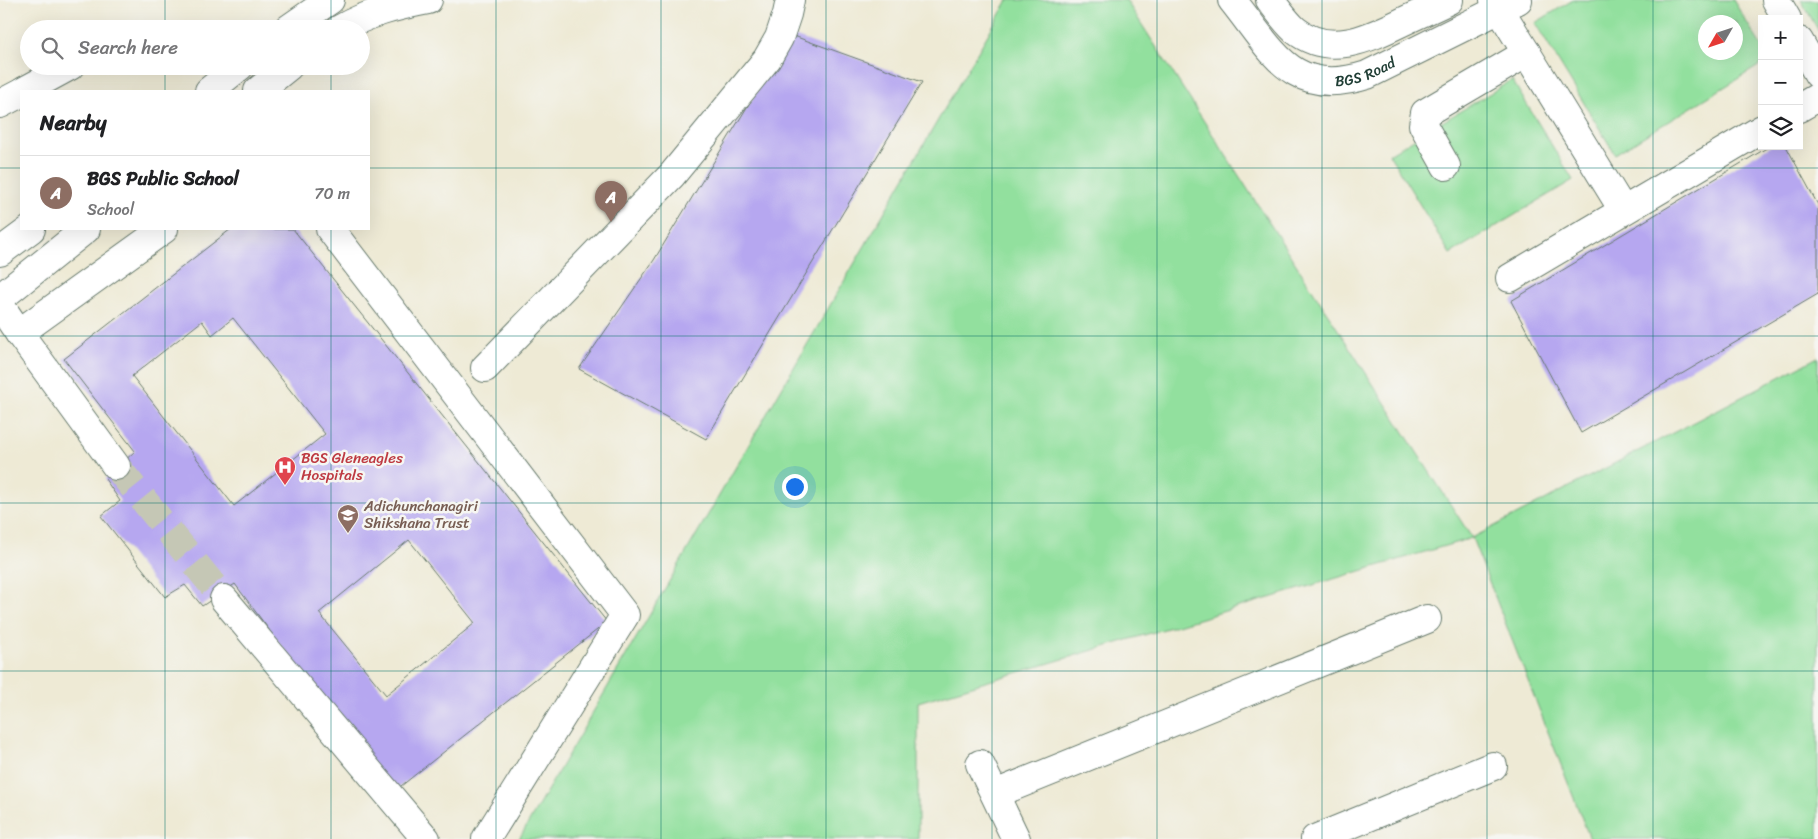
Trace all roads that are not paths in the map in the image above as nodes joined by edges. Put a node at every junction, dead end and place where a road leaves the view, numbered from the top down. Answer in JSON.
{"nodes":[{"id":1,"x":330,"y":0,"type":"edge"},
{"id":2,"x":428,"y":0,"type":"edge"},
{"id":3,"x":790,"y":0,"type":"edge"},
{"id":4,"x":1232,"y":0,"type":"edge"},
{"id":5,"x":1270,"y":0,"type":"edge"},
{"id":6,"x":1449,"y":0,"type":"edge"},
{"id":7,"x":1776,"y":0,"type":"edge"},
{"id":8,"x":1504,"y":3,"type":"edge"},
{"id":9,"x":1785,"y":15,"type":"edge"},
{"id":10,"x":301,"y":20,"type":"edge"},
{"id":11,"x":358,"y":20,"type":"edge"},
{"id":12,"x":1803,"y":48,"type":"edge"},
{"id":13,"x":1527,"y":53,"type":"junction"},
{"id":14,"x":1818,"y":74,"type":"edge"},
{"id":15,"x":54,"y":75,"type":"edge"},
{"id":16,"x":228,"y":75,"type":"edge"},
{"id":17,"x":278,"y":75,"type":"edge"},
{"id":18,"x":27,"y":90,"type":"edge"},
{"id":19,"x":209,"y":90,"type":"edge"},
{"id":20,"x":259,"y":90,"type":"edge"},
{"id":21,"x":20,"y":94,"type":"edge"},
{"id":22,"x":1818,"y":97,"type":"edge"},
{"id":23,"x":0,"y":104,"type":"edge"},
{"id":24,"x":1803,"y":106,"type":"edge"},
{"id":25,"x":1758,"y":131,"type":"edge"},
{"id":26,"x":1446,"y":166,"type":"dead end"},
{"id":27,"x":1622,"y":210,"type":"junction"},
{"id":28,"x":30,"y":230,"type":"edge"},
{"id":29,"x":85,"y":230,"type":"edge"},
{"id":30,"x":163,"y":230,"type":"edge"},
{"id":31,"x":331,"y":230,"type":"edge"},
{"id":32,"x":0,"y":252,"type":"edge"},
{"id":33,"x":1510,"y":278,"type":"dead end"},
{"id":34,"x":0,"y":298,"type":"edge"},
{"id":35,"x":0,"y":305,"type":"edge"},
{"id":36,"x":18,"y":333,"type":"junction"},
{"id":37,"x":485,"y":368,"type":"dead end"},
{"id":38,"x":116,"y":466,"type":"tunnel mouth"},
{"id":39,"x":224,"y":599,"type":"tunnel mouth"},
{"id":40,"x":1427,"y":619,"type":"dead end"},
{"id":41,"x":980,"y":764,"type":"dead end"},
{"id":42,"x":1493,"y":766,"type":"dead end"},
{"id":43,"x":995,"y":794,"type":"junction"},
{"id":44,"x":426,"y":839,"type":"edge"},
{"id":45,"x":486,"y":839,"type":"edge"},
{"id":46,"x":1016,"y":839,"type":"edge"},
{"id":47,"x":1315,"y":839,"type":"edge"}],
"edges":[{"from":1,"to":10,"type":"street"},
{"from":2,"to":11,"type":"street"},
{"from":3,"to":37,"type":"street"},
{"from":4,"to":8,"type":"street","name":"BGS Road"},
{"from":5,"to":6,"type":"street","name":"BGS Road"},
{"from":7,"to":9,"type":"street"},
{"from":8,"to":13,"type":"street"},
{"from":12,"to":14,"type":"street"},
{"from":13,"to":26,"type":"street"},
{"from":13,"to":27,"type":"street"},
{"from":15,"to":18,"type":"street"},
{"from":16,"to":19,"type":"street"},
{"from":17,"to":20,"type":"street"},
{"from":21,"to":23,"type":"street"},
{"from":22,"to":24,"type":"street"},
{"from":25,"to":27,"type":"street"},
{"from":27,"to":33,"type":"street"},
{"from":28,"to":32,"type":"street"},
{"from":29,"to":34,"type":"street"},
{"from":30,"to":36,"type":"street"},
{"from":31,"to":45,"type":"street"},
{"from":35,"to":36,"type":"street"},
{"from":36,"to":38,"type":"street"},
{"from":39,"to":44,"type":"street"},
{"from":40,"to":43,"type":"street"},
{"from":41,"to":43,"type":"street"},
{"from":42,"to":47,"type":"street"},
{"from":43,"to":46,"type":"street"}]}
